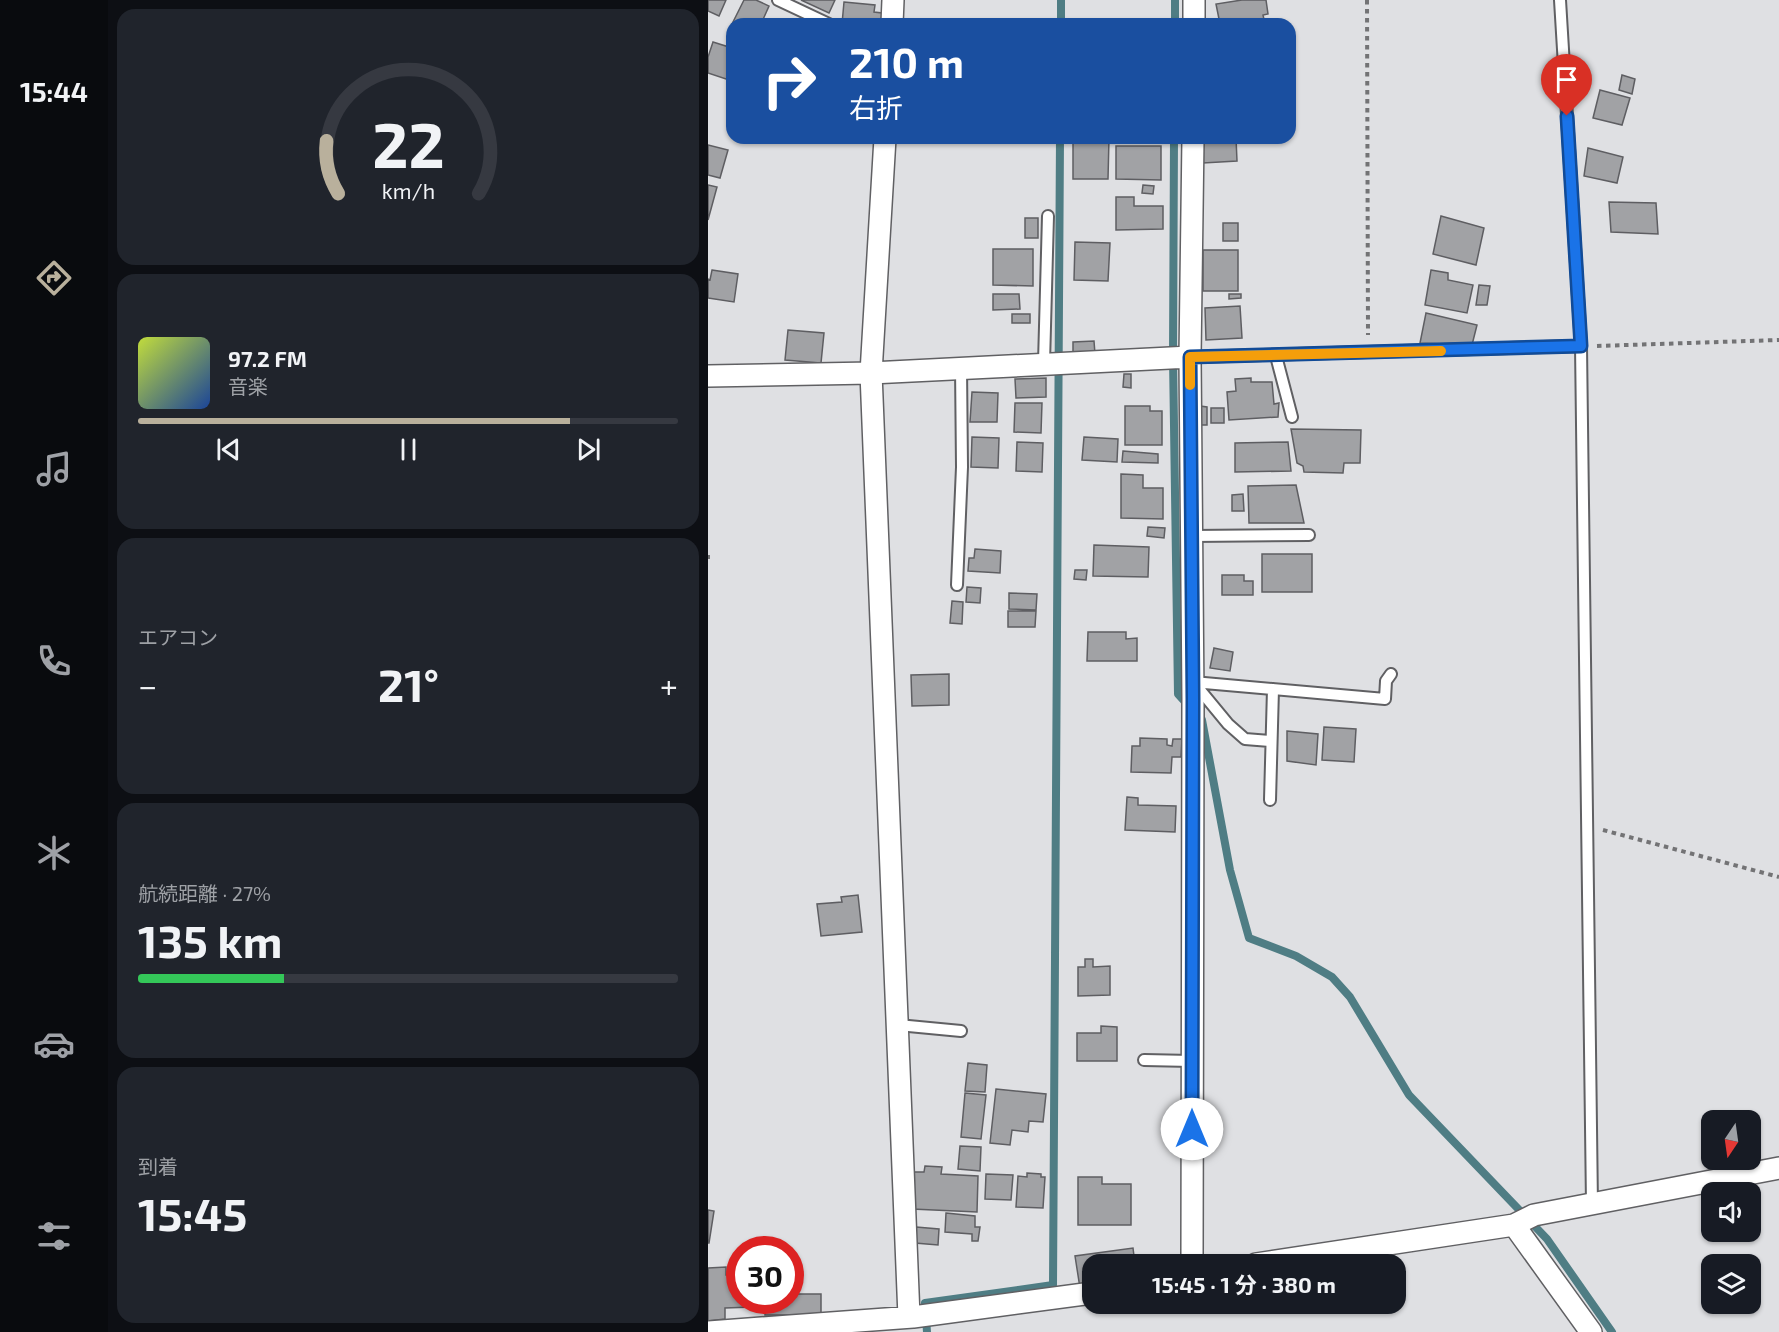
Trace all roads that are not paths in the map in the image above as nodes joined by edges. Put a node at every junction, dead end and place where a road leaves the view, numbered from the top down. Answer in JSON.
{"nodes":[{"id":1,"x":778,"y":0,"type":"edge"},
{"id":2,"x":893,"y":0,"type":"edge"},
{"id":3,"x":1194,"y":0,"type":"edge"},
{"id":4,"x":1560,"y":0,"type":"edge"},
{"id":5,"x":816,"y":18,"type":"edge"},
{"id":6,"x":892,"y":18,"type":"edge"},
{"id":7,"x":1194,"y":18,"type":"edge"},
{"id":8,"x":885,"y":144,"type":"edge"},
{"id":9,"x":1193,"y":144,"type":"edge"},
{"id":10,"x":1048,"y":216,"type":"dead end"},
{"id":11,"x":1581,"y":346,"type":"junction"},
{"id":12,"x":1276,"y":356,"type":"junction"},
{"id":13,"x":1190,"y":357,"type":"junction"},
{"id":14,"x":1044,"y":363,"type":"junction"},
{"id":15,"x":961,"y":368,"type":"junction"},
{"id":16,"x":871,"y":373,"type":"junction"},
{"id":17,"x":708,"y":376,"type":"edge"},
{"id":18,"x":1292,"y":417,"type":"dead end"},
{"id":19,"x":1309,"y":535,"type":"dead end"},
{"id":20,"x":1192,"y":536,"type":"junction"},
{"id":21,"x":957,"y":585,"type":"dead end"},
{"id":22,"x":1391,"y":674,"type":"dead end"},
{"id":23,"x":1273,"y":689,"type":"junction"},
{"id":24,"x":1193,"y":690,"type":"junction"},
{"id":25,"x":1270,"y":741,"type":"junction"},
{"id":26,"x":1270,"y":800,"type":"dead end"},
{"id":27,"x":898,"y":1025,"type":"junction"},
{"id":28,"x":962,"y":1031,"type":"dead end"},
{"id":29,"x":1144,"y":1060,"type":"dead end"},
{"id":30,"x":1192,"y":1061,"type":"junction"},
{"id":31,"x":1779,"y":1168,"type":"edge"},
{"id":32,"x":1592,"y":1206,"type":"junction"},
{"id":33,"x":1523,"y":1221,"type":"junction"},
{"id":34,"x":1192,"y":1254,"type":"edge"},
{"id":35,"x":1318,"y":1254,"type":"edge"},
{"id":36,"x":1082,"y":1294,"type":"edge"},
{"id":37,"x":904,"y":1321,"type":"edge"},
{"id":38,"x":757,"y":1330,"type":"edge"},
{"id":39,"x":708,"y":1332,"type":"edge"},
{"id":40,"x":1592,"y":1332,"type":"edge"}],
"edges":[{"from":1,"to":5,"type":"lane"},
{"from":2,"to":6,"type":"street"},
{"from":3,"to":7,"type":"street"},
{"from":4,"to":11,"type":"lane"},
{"from":8,"to":16,"type":"street"},
{"from":9,"to":13,"type":"street"},
{"from":10,"to":14,"type":"lane"},
{"from":11,"to":12,"type":"lane"},
{"from":11,"to":32,"type":"lane"},
{"from":12,"to":13,"type":"lane"},
{"from":12,"to":18,"type":"lane"},
{"from":13,"to":14,"type":"street"},
{"from":13,"to":20,"type":"street"},
{"from":14,"to":15,"type":"street"},
{"from":15,"to":16,"type":"street"},
{"from":15,"to":21,"type":"lane"},
{"from":16,"to":17,"type":"street"},
{"from":16,"to":27,"type":"street"},
{"from":19,"to":20,"type":"lane"},
{"from":20,"to":24,"type":"street"},
{"from":22,"to":23,"type":"lane"},
{"from":23,"to":24,"type":"lane"},
{"from":23,"to":25,"type":"lane"},
{"from":24,"to":25,"type":"lane"},
{"from":24,"to":30,"type":"street"},
{"from":25,"to":26,"type":"lane"},
{"from":27,"to":28,"type":"lane"},
{"from":27,"to":37,"type":"street"},
{"from":29,"to":30,"type":"lane"},
{"from":30,"to":34,"type":"street"},
{"from":31,"to":32,"type":"street"},
{"from":32,"to":33,"type":"street"},
{"from":33,"to":35,"type":"street"},
{"from":33,"to":40,"type":"street"},
{"from":36,"to":37,"type":"street"},
{"from":37,"to":38,"type":"street"},
{"from":38,"to":39,"type":"street"}]}
